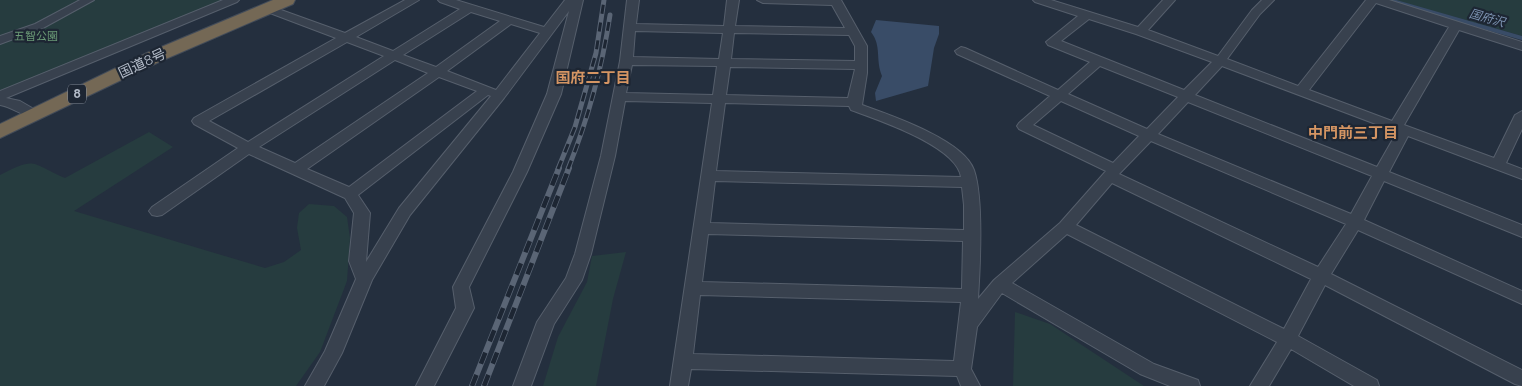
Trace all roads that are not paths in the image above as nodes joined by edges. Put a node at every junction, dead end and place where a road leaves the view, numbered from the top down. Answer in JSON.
{"nodes":[{"id":1,"x":88,"y":0,"type":"edge"},
{"id":2,"x":233,"y":0,"type":"edge"},
{"id":3,"x":287,"y":0,"type":"edge"},
{"id":4,"x":414,"y":0,"type":"edge"},
{"id":5,"x":444,"y":0,"type":"edge"},
{"id":6,"x":571,"y":0,"type":"edge"},
{"id":7,"x":578,"y":0,"type":"edge"},
{"id":8,"x":633,"y":0,"type":"edge"},
{"id":9,"x":734,"y":0,"type":"edge"},
{"id":10,"x":763,"y":0,"type":"edge"},
{"id":11,"x":1039,"y":0,"type":"edge"},
{"id":12,"x":1169,"y":0,"type":"edge"},
{"id":13,"x":1268,"y":0,"type":"edge"},
{"id":14,"x":1372,"y":0,"type":"edge"},
{"id":15,"x":1378,"y":0,"type":"edge"},
{"id":16,"x":835,"y":1,"type":"edge"},
{"id":17,"x":266,"y":8,"type":"junction"},
{"id":18,"x":469,"y":8,"type":"junction"},
{"id":19,"x":1088,"y":14,"type":"junction"},
{"id":20,"x":509,"y":20,"type":"junction"},
{"id":21,"x":1456,"y":25,"type":"junction"},
{"id":22,"x":629,"y":27,"type":"junction"},
{"id":23,"x":729,"y":29,"type":"junction"},
{"id":24,"x":542,"y":30,"type":"dead end"},
{"id":25,"x":1140,"y":31,"type":"junction"},
{"id":26,"x":854,"y":32,"type":"junction"},
{"id":27,"x":347,"y":39,"type":"junction"},
{"id":28,"x":0,"y":40,"type":"edge"},
{"id":29,"x":1522,"y":46,"type":"edge"},
{"id":30,"x":961,"y":51,"type":"dead end"},
{"id":31,"x":394,"y":56,"type":"junction"},
{"id":32,"x":626,"y":61,"type":"junction"},
{"id":33,"x":1220,"y":61,"type":"junction"},
{"id":34,"x":1097,"y":62,"type":"junction"},
{"id":35,"x":725,"y":63,"type":"junction"},
{"id":36,"x":861,"y":65,"type":"junction"},
{"id":37,"x":440,"y":71,"type":"junction"},
{"id":38,"x":493,"y":92,"type":"junction"},
{"id":39,"x":1300,"y":92,"type":"junction"},
{"id":40,"x":1060,"y":94,"type":"junction"},
{"id":41,"x":0,"y":96,"type":"edge"},
{"id":42,"x":618,"y":97,"type":"junction"},
{"id":43,"x":1186,"y":97,"type":"junction"},
{"id":44,"x":719,"y":100,"type":"junction"},
{"id":45,"x":0,"y":101,"type":"edge"},
{"id":46,"x":854,"y":102,"type":"junction"},
{"id":47,"x":34,"y":115,"type":"junction"},
{"id":48,"x":1522,"y":116,"type":"edge"},
{"id":49,"x":1400,"y":128,"type":"junction"},
{"id":50,"x":0,"y":132,"type":"edge"},
{"id":51,"x":1148,"y":135,"type":"junction"},
{"id":52,"x":248,"y":148,"type":"junction"},
{"id":53,"x":1498,"y":165,"type":"junction"},
{"id":54,"x":294,"y":170,"type":"junction"},
{"id":55,"x":1113,"y":173,"type":"junction"},
{"id":56,"x":1522,"y":174,"type":"edge"},
{"id":57,"x":1379,"y":175,"type":"junction"},
{"id":58,"x":709,"y":176,"type":"junction"},
{"id":59,"x":969,"y":182,"type":"junction"},
{"id":60,"x":350,"y":194,"type":"junction"},
{"id":61,"x":157,"y":211,"type":"dead end"},
{"id":62,"x":1355,"y":222,"type":"junction"},
{"id":63,"x":1066,"y":227,"type":"junction"},
{"id":64,"x":701,"y":228,"type":"junction"},
{"id":65,"x":1522,"y":231,"type":"edge"},
{"id":66,"x":971,"y":236,"type":"junction"},
{"id":67,"x":1321,"y":276,"type":"junction"},
{"id":68,"x":364,"y":279,"type":"junction"},
{"id":69,"x":1000,"y":284,"type":"junction"},
{"id":70,"x":693,"y":288,"type":"junction"},
{"id":71,"x":970,"y":296,"type":"junction"},
{"id":72,"x":1522,"y":298,"type":"edge"},
{"id":73,"x":968,"y":325,"type":"junction"},
{"id":74,"x":1288,"y":339,"type":"junction"},
{"id":75,"x":683,"y":361,"type":"junction"},
{"id":76,"x":962,"y":369,"type":"junction"},
{"id":77,"x":1522,"y":379,"type":"edge"},
{"id":78,"x":314,"y":386,"type":"edge"},
{"id":79,"x":425,"y":386,"type":"edge"},
{"id":80,"x":522,"y":386,"type":"edge"},
{"id":81,"x":679,"y":386,"type":"edge"},
{"id":82,"x":971,"y":386,"type":"edge"},
{"id":83,"x":1191,"y":386,"type":"edge"},
{"id":84,"x":1259,"y":386,"type":"edge"},
{"id":85,"x":1370,"y":386,"type":"edge"}],
"edges":[{"from":1,"to":28,"type":"street"},
{"from":2,"to":41,"type":"street"},
{"from":3,"to":17,"type":"highway","name":"国道8号","number":"8"},
{"from":4,"to":27,"type":"street"},
{"from":5,"to":18,"type":"street"},
{"from":6,"to":38,"type":"street"},
{"from":7,"to":79,"type":"street"},
{"from":8,"to":22,"type":"street"},
{"from":9,"to":23,"type":"street"},
{"from":10,"to":16,"type":"street"},
{"from":11,"to":19,"type":"street"},
{"from":12,"to":25,"type":"street"},
{"from":13,"to":33,"type":"street"},
{"from":14,"to":39,"type":"street"},
{"from":15,"to":21,"type":"street"},
{"from":16,"to":26,"type":"street"},
{"from":17,"to":27,"type":"street"},
{"from":17,"to":47,"type":"highway","name":"国道8号","number":"8"},
{"from":18,"to":20,"type":"street"},
{"from":18,"to":31,"type":"street"},
{"from":19,"to":25,"type":"street"},
{"from":19,"to":34,"type":"street"},
{"from":20,"to":24,"type":"street"},
{"from":20,"to":37,"type":"street"},
{"from":21,"to":29,"type":"street"},
{"from":21,"to":49,"type":"street"},
{"from":22,"to":23,"type":"street"},
{"from":22,"to":32,"type":"street"},
{"from":23,"to":26,"type":"street"},
{"from":23,"to":35,"type":"street"},
{"from":25,"to":33,"type":"street"},
{"from":26,"to":36,"type":"street"},
{"from":27,"to":31,"type":"street"},
{"from":27,"to":52,"type":"street"},
{"from":30,"to":40,"type":"street"},
{"from":31,"to":37,"type":"street"},
{"from":31,"to":52,"type":"street"},
{"from":32,"to":35,"type":"street"},
{"from":32,"to":42,"type":"street"},
{"from":33,"to":39,"type":"street"},
{"from":33,"to":43,"type":"street"},
{"from":34,"to":40,"type":"street"},
{"from":34,"to":43,"type":"street"},
{"from":35,"to":36,"type":"street"},
{"from":35,"to":44,"type":"street"},
{"from":36,"to":46,"type":"street"},
{"from":37,"to":38,"type":"street"},
{"from":37,"to":54,"type":"street"},
{"from":38,"to":60,"type":"street"},
{"from":38,"to":68,"type":"street"},
{"from":39,"to":49,"type":"street"},
{"from":40,"to":51,"type":"street"},
{"from":40,"to":55,"type":"street"},
{"from":42,"to":44,"type":"street"},
{"from":42,"to":80,"type":"street"},
{"from":43,"to":51,"type":"street"},
{"from":43,"to":57,"type":"street"},
{"from":44,"to":46,"type":"street"},
{"from":44,"to":58,"type":"street"},
{"from":45,"to":47,"type":"street"},
{"from":46,"to":59,"type":"street"},
{"from":47,"to":50,"type":"highway","name":"国道8号","number":"8"},
{"from":48,"to":53,"type":"street"},
{"from":49,"to":53,"type":"street"},
{"from":49,"to":57,"type":"street"},
{"from":51,"to":55,"type":"street"},
{"from":51,"to":62,"type":"street"},
{"from":52,"to":54,"type":"street"},
{"from":52,"to":61,"type":"street"},
{"from":53,"to":56,"type":"street"},
{"from":54,"to":60,"type":"street"},
{"from":55,"to":63,"type":"street"},
{"from":55,"to":67,"type":"street"},
{"from":57,"to":62,"type":"street"},
{"from":57,"to":65,"type":"street"},
{"from":58,"to":59,"type":"street"},
{"from":58,"to":64,"type":"street"},
{"from":59,"to":66,"type":"street"},
{"from":60,"to":68,"type":"street"},
{"from":62,"to":67,"type":"street"},
{"from":62,"to":72,"type":"street"},
{"from":63,"to":69,"type":"street"},
{"from":63,"to":74,"type":"street"},
{"from":64,"to":66,"type":"street"},
{"from":64,"to":70,"type":"street"},
{"from":66,"to":71,"type":"street"},
{"from":67,"to":74,"type":"street"},
{"from":67,"to":77,"type":"street"},
{"from":68,"to":78,"type":"street"},
{"from":69,"to":73,"type":"street"},
{"from":69,"to":83,"type":"street"},
{"from":70,"to":71,"type":"street"},
{"from":70,"to":75,"type":"street"},
{"from":71,"to":73,"type":"street"},
{"from":73,"to":76,"type":"street"},
{"from":74,"to":84,"type":"street"},
{"from":74,"to":85,"type":"street"},
{"from":75,"to":76,"type":"street"},
{"from":75,"to":81,"type":"street"},
{"from":76,"to":82,"type":"street"}]}
